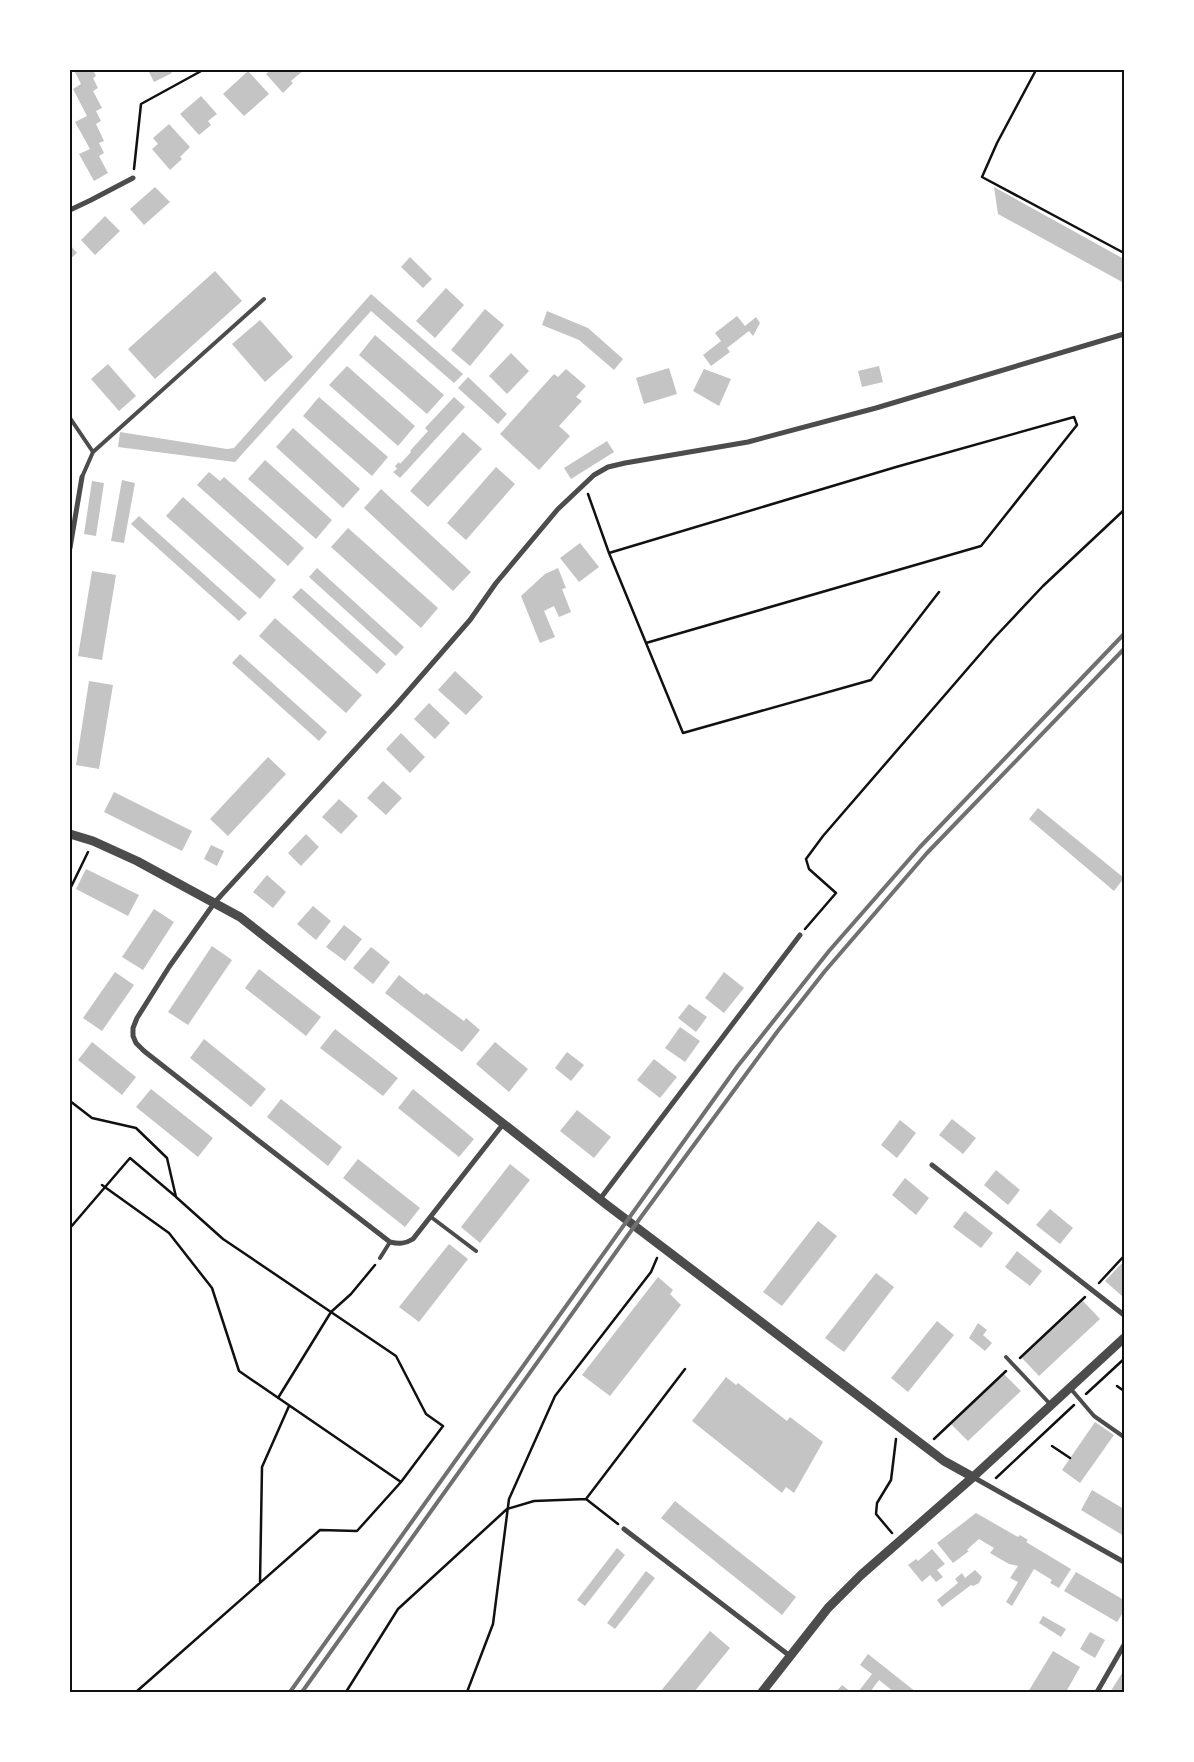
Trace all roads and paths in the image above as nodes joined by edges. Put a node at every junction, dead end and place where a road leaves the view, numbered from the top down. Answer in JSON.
{"nodes":[{"id":1,"x":203,"y":70,"type":"edge"},
{"id":2,"x":1036,"y":70,"type":"edge"},
{"id":3,"x":133,"y":178,"type":"joint"},
{"id":4,"x":70,"y":210,"type":"edge"},
{"id":5,"x":1124,"y":254,"type":"edge"},
{"id":6,"x":264,"y":299,"type":"dead end"},
{"id":7,"x":1124,"y":334,"type":"edge"},
{"id":8,"x":70,"y":418,"type":"edge"},
{"id":9,"x":93,"y":452,"type":"junction"},
{"id":10,"x":82,"y":477,"type":"joint"},
{"id":11,"x":584,"y":483,"type":"junction"},
{"id":12,"x":1124,"y":510,"type":"edge"},
{"id":13,"x":70,"y":548,"type":"edge"},
{"id":14,"x":610,"y":553,"type":"junction"},
{"id":15,"x":939,"y":592,"type":"dead end"},
{"id":16,"x":646,"y":643,"type":"junction"},
{"id":17,"x":70,"y":834,"type":"edge"},
{"id":18,"x":93,"y":841,"type":"junction"},
{"id":19,"x":70,"y":889,"type":"edge"},
{"id":20,"x":215,"y":902,"type":"junction"},
{"id":21,"x":800,"y":935,"type":"joint"},
{"id":22,"x":70,"y":1101,"type":"edge"},
{"id":23,"x":505,"y":1123,"type":"junction"},
{"id":24,"x":932,"y":1165,"type":"dead end"},
{"id":25,"x":102,"y":1185,"type":"dead end"},
{"id":26,"x":106,"y":1188,"type":"junction"},
{"id":27,"x":176,"y":1197,"type":"junction"},
{"id":28,"x":600,"y":1199,"type":"junction"},
{"id":29,"x":431,"y":1217,"type":"junction"},
{"id":30,"x":70,"y":1228,"type":"edge"},
{"id":31,"x":390,"y":1242,"type":"junction"},
{"id":32,"x":662,"y":1246,"type":"junction"},
{"id":33,"x":476,"y":1251,"type":"dead end"},
{"id":34,"x":1124,"y":1256,"type":"edge"},
{"id":35,"x":380,"y":1258,"type":"joint"},
{"id":36,"x":1093,"y":1290,"type":"junction"},
{"id":37,"x":331,"y":1312,"type":"junction"},
{"id":38,"x":1124,"y":1315,"type":"edge"},
{"id":39,"x":1124,"y":1338,"type":"edge"},
{"id":40,"x":1006,"y":1357,"type":"dead end"},
{"id":41,"x":1124,"y":1359,"type":"edge"},
{"id":42,"x":1013,"y":1365,"type":"junction"},
{"id":43,"x":685,"y":1369,"type":"dead end"},
{"id":44,"x":1117,"y":1386,"type":"dead end"},
{"id":45,"x":1070,"y":1388,"type":"junction"},
{"id":46,"x":1124,"y":1391,"type":"edge"},
{"id":47,"x":278,"y":1398,"type":"junction"},
{"id":48,"x":1080,"y":1400,"type":"junction"},
{"id":49,"x":1051,"y":1405,"type":"junction"},
{"id":50,"x":289,"y":1406,"type":"junction"},
{"id":51,"x":902,"y":1429,"type":"junction"},
{"id":52,"x":1124,"y":1436,"type":"edge"},
{"id":53,"x":933,"y":1440,"type":"dead end"},
{"id":54,"x":1052,"y":1446,"type":"dead end"},
{"id":55,"x":1070,"y":1458,"type":"dead end"},
{"id":56,"x":973,"y":1477,"type":"junction"},
{"id":57,"x":401,"y":1482,"type":"junction"},
{"id":58,"x":987,"y":1485,"type":"junction"},
{"id":59,"x":586,"y":1499,"type":"junction"},
{"id":60,"x":507,"y":1508,"type":"junction"},
{"id":61,"x":624,"y":1529,"type":"joint"},
{"id":62,"x":900,"y":1541,"type":"junction"},
{"id":63,"x":1124,"y":1562,"type":"edge"},
{"id":64,"x":260,"y":1583,"type":"junction"},
{"id":65,"x":1124,"y":1646,"type":"edge"},
{"id":66,"x":790,"y":1656,"type":"junction"},
{"id":67,"x":136,"y":1692,"type":"edge"},
{"id":68,"x":346,"y":1692,"type":"edge"},
{"id":69,"x":467,"y":1692,"type":"edge"},
{"id":70,"x":762,"y":1692,"type":"edge"},
{"id":71,"x":1097,"y":1692,"type":"edge"}],
"edges":[{"from":1,"to":3,"type":"path"},
{"from":2,"to":5,"type":"path"},
{"from":3,"to":4,"type":"street"},
{"from":6,"to":9,"type":"lane"},
{"from":7,"to":11,"type":"street"},
{"from":8,"to":9,"type":"lane"},
{"from":9,"to":10,"type":"lane"},
{"from":10,"to":13,"type":"street"},
{"from":11,"to":14,"type":"path"},
{"from":11,"to":20,"type":"street"},
{"from":12,"to":21,"type":"path"},
{"from":14,"to":16,"type":"path"},
{"from":14,"to":16,"type":"path"},
{"from":15,"to":16,"type":"path"},
{"from":17,"to":18,"type":"street"},
{"from":18,"to":19,"type":"path"},
{"from":18,"to":20,"type":"street"},
{"from":20,"to":23,"type":"street"},
{"from":20,"to":31,"type":"street"},
{"from":21,"to":28,"type":"street"},
{"from":22,"to":27,"type":"path"},
{"from":23,"to":28,"type":"street"},
{"from":23,"to":29,"type":"street"},
{"from":24,"to":36,"type":"street"},
{"from":25,"to":26,"type":"path"},
{"from":26,"to":27,"type":"path"},
{"from":26,"to":30,"type":"path"},
{"from":26,"to":47,"type":"path"},
{"from":27,"to":37,"type":"path"},
{"from":28,"to":32,"type":"street"},
{"from":29,"to":31,"type":"street"},
{"from":29,"to":33,"type":"lane"},
{"from":31,"to":35,"type":"lane"},
{"from":32,"to":51,"type":"street"},
{"from":32,"to":60,"type":"path"},
{"from":34,"to":36,"type":"path"},
{"from":35,"to":37,"type":"path"},
{"from":36,"to":38,"type":"street"},
{"from":36,"to":42,"type":"path"},
{"from":37,"to":47,"type":"path"},
{"from":37,"to":57,"type":"path"},
{"from":39,"to":45,"type":"street"},
{"from":40,"to":42,"type":"lane"},
{"from":41,"to":48,"type":"path"},
{"from":42,"to":49,"type":"lane"},
{"from":42,"to":53,"type":"path"},
{"from":43,"to":59,"type":"path"},
{"from":44,"to":46,"type":"path"},
{"from":45,"to":48,"type":"lane"},
{"from":45,"to":49,"type":"street"},
{"from":47,"to":50,"type":"path"},
{"from":48,"to":52,"type":"lane"},
{"from":48,"to":58,"type":"path"},
{"from":49,"to":56,"type":"street"},
{"from":50,"to":57,"type":"path"},
{"from":50,"to":64,"type":"path"},
{"from":51,"to":56,"type":"street"},
{"from":51,"to":62,"type":"path"},
{"from":54,"to":55,"type":"path"},
{"from":56,"to":58,"type":"street"},
{"from":56,"to":62,"type":"street"},
{"from":57,"to":64,"type":"path"},
{"from":58,"to":63,"type":"street"},
{"from":59,"to":60,"type":"path"},
{"from":59,"to":61,"type":"path"},
{"from":60,"to":68,"type":"path"},
{"from":60,"to":69,"type":"path"},
{"from":61,"to":66,"type":"street"},
{"from":62,"to":66,"type":"street"},
{"from":64,"to":67,"type":"path"},
{"from":65,"to":71,"type":"street"},
{"from":66,"to":70,"type":"street"}]}
